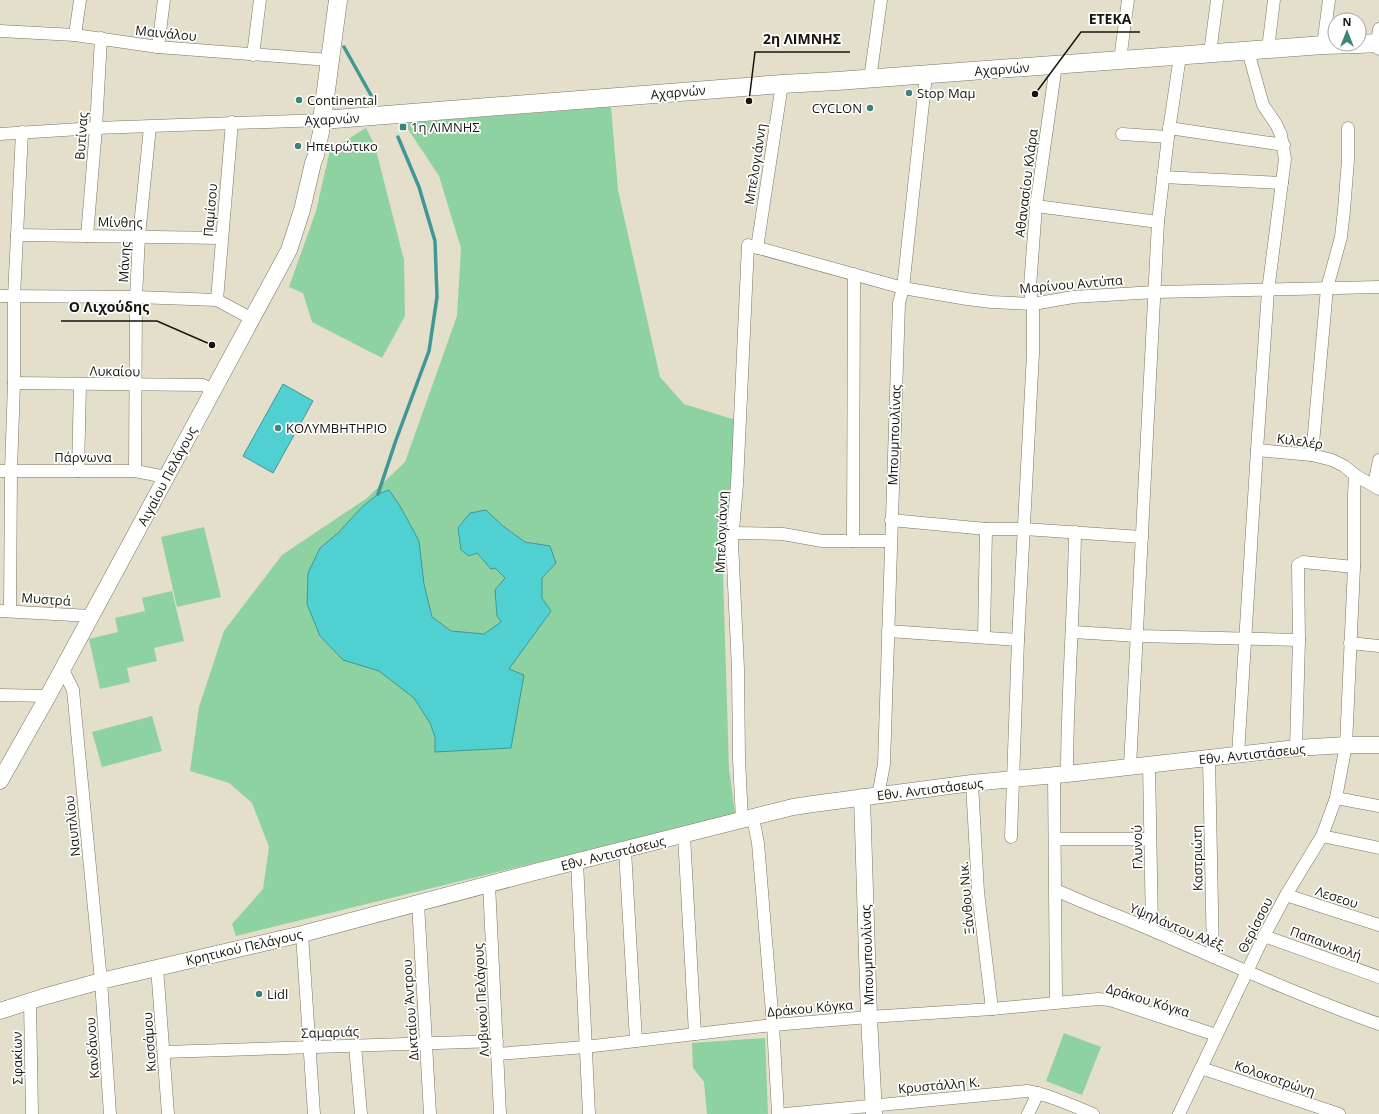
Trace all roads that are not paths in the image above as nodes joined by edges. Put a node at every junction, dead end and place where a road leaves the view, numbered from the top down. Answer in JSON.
{"nodes":[{"id":1,"x":80,"y":0,"type":"edge"},
{"id":2,"x":164,"y":0,"type":"edge"},
{"id":3,"x":260,"y":0,"type":"edge"},
{"id":4,"x":338,"y":0,"type":"edge"},
{"id":5,"x":880,"y":0,"type":"edge"},
{"id":6,"x":1128,"y":0,"type":"edge"},
{"id":7,"x":1217,"y":0,"type":"edge"},
{"id":8,"x":1274,"y":0,"type":"edge"},
{"id":9,"x":1329,"y":0,"type":"edge"},
{"id":10,"x":0,"y":31,"type":"edge"},
{"id":11,"x":75,"y":36,"type":"junction"},
{"id":12,"x":101,"y":38,"type":"junction"},
{"id":13,"x":1379,"y":41,"type":"edge"},
{"id":14,"x":1367,"y":43,"type":"edge"},
{"id":15,"x":1323,"y":45,"type":"junction"},
{"id":16,"x":1327,"y":45,"type":"edge"},
{"id":17,"x":158,"y":46,"type":"junction"},
{"id":18,"x":1268,"y":49,"type":"junction"},
{"id":19,"x":1248,"y":50,"type":"junction"},
{"id":20,"x":1210,"y":53,"type":"junction"},
{"id":21,"x":253,"y":54,"type":"junction"},
{"id":22,"x":1180,"y":56,"type":"junction"},
{"id":23,"x":329,"y":60,"type":"junction"},
{"id":24,"x":1120,"y":60,"type":"junction"},
{"id":25,"x":1056,"y":65,"type":"junction"},
{"id":26,"x":926,"y":75,"type":"junction"},
{"id":27,"x":870,"y":79,"type":"junction"},
{"id":28,"x":782,"y":84,"type":"junction"},
{"id":29,"x":322,"y":120,"type":"junction"},
{"id":30,"x":232,"y":122,"type":"junction"},
{"id":31,"x":150,"y":127,"type":"junction"},
{"id":32,"x":96,"y":128,"type":"junction"},
{"id":33,"x":1348,"y":128,"type":"dead end"},
{"id":34,"x":22,"y":132,"type":"junction"},
{"id":35,"x":1168,"y":133,"type":"junction"},
{"id":36,"x":0,"y":134,"type":"edge"},
{"id":37,"x":1122,"y":134,"type":"dead end"},
{"id":38,"x":1284,"y":145,"type":"junction"},
{"id":39,"x":1163,"y":177,"type":"junction"},
{"id":40,"x":1282,"y":183,"type":"junction"},
{"id":41,"x":1036,"y":206,"type":"junction"},
{"id":42,"x":1158,"y":222,"type":"junction"},
{"id":43,"x":17,"y":235,"type":"junction"},
{"id":44,"x":87,"y":236,"type":"junction"},
{"id":45,"x":139,"y":236,"type":"junction"},
{"id":46,"x":222,"y":238,"type":"junction"},
{"id":47,"x":753,"y":247,"type":"junction"},
{"id":48,"x":854,"y":274,"type":"junction"},
{"id":49,"x":903,"y":288,"type":"junction"},
{"id":50,"x":1327,"y":288,"type":"junction"},
{"id":51,"x":1379,"y":288,"type":"edge"},
{"id":52,"x":1268,"y":291,"type":"junction"},
{"id":53,"x":1155,"y":292,"type":"junction"},
{"id":54,"x":0,"y":296,"type":"edge"},
{"id":55,"x":14,"y":297,"type":"junction"},
{"id":56,"x":136,"y":297,"type":"junction"},
{"id":57,"x":217,"y":300,"type":"junction"},
{"id":58,"x":1033,"y":304,"type":"junction"},
{"id":59,"x":252,"y":318,"type":"junction"},
{"id":60,"x":14,"y":383,"type":"junction"},
{"id":61,"x":80,"y":384,"type":"junction"},
{"id":62,"x":136,"y":385,"type":"junction"},
{"id":63,"x":213,"y":390,"type":"junction"},
{"id":64,"x":1257,"y":450,"type":"junction"},
{"id":65,"x":1312,"y":455,"type":"junction"},
{"id":66,"x":1379,"y":460,"type":"edge"},
{"id":67,"x":5,"y":470,"type":"edge"},
{"id":68,"x":78,"y":471,"type":"junction"},
{"id":69,"x":135,"y":471,"type":"junction"},
{"id":70,"x":1355,"y":475,"type":"junction"},
{"id":71,"x":166,"y":477,"type":"junction"},
{"id":72,"x":1377,"y":487,"type":"edge"},
{"id":73,"x":891,"y":520,"type":"junction"},
{"id":74,"x":986,"y":529,"type":"junction"},
{"id":75,"x":1024,"y":529,"type":"junction"},
{"id":76,"x":1075,"y":532,"type":"junction"},
{"id":77,"x":732,"y":533,"type":"junction"},
{"id":78,"x":1142,"y":537,"type":"junction"},
{"id":79,"x":854,"y":541,"type":"junction"},
{"id":80,"x":890,"y":541,"type":"junction"},
{"id":81,"x":1354,"y":567,"type":"junction"},
{"id":82,"x":5,"y":611,"type":"edge"},
{"id":83,"x":91,"y":616,"type":"junction"},
{"id":84,"x":888,"y":631,"type":"junction"},
{"id":85,"x":1073,"y":632,"type":"junction"},
{"id":86,"x":1137,"y":636,"type":"junction"},
{"id":87,"x":984,"y":638,"type":"junction"},
{"id":88,"x":1245,"y":639,"type":"junction"},
{"id":89,"x":1018,"y":640,"type":"junction"},
{"id":90,"x":1299,"y":640,"type":"junction"},
{"id":91,"x":1350,"y":643,"type":"junction"},
{"id":92,"x":1379,"y":646,"type":"edge"},
{"id":93,"x":61,"y":672,"type":"junction"},
{"id":94,"x":0,"y":695,"type":"edge"},
{"id":95,"x":48,"y":696,"type":"junction"},
{"id":96,"x":1346,"y":745,"type":"junction"},
{"id":97,"x":1379,"y":745,"type":"edge"},
{"id":98,"x":1296,"y":748,"type":"junction"},
{"id":99,"x":1238,"y":755,"type":"junction"},
{"id":100,"x":1209,"y":758,"type":"junction"},
{"id":101,"x":1149,"y":764,"type":"junction"},
{"id":102,"x":1130,"y":767,"type":"junction"},
{"id":103,"x":1061,"y":774,"type":"junction"},
{"id":104,"x":1013,"y":779,"type":"junction"},
{"id":105,"x":0,"y":781,"type":"edge"},
{"id":106,"x":972,"y":783,"type":"junction"},
{"id":107,"x":878,"y":796,"type":"junction"},
{"id":108,"x":862,"y":797,"type":"junction"},
{"id":109,"x":1336,"y":798,"type":"junction"},
{"id":110,"x":1379,"y":806,"type":"edge"},
{"id":111,"x":747,"y":819,"type":"junction"},
{"id":112,"x":684,"y":835,"type":"junction"},
{"id":113,"x":1322,"y":836,"type":"junction"},
{"id":114,"x":1011,"y":838,"type":"dead end"},
{"id":115,"x":1150,"y":839,"type":"junction"},
{"id":116,"x":1055,"y":840,"type":"junction"},
{"id":117,"x":1379,"y":848,"type":"edge"},
{"id":118,"x":625,"y":850,"type":"junction"},
{"id":119,"x":577,"y":862,"type":"junction"},
{"id":120,"x":489,"y":884,"type":"junction"},
{"id":121,"x":1056,"y":890,"type":"junction"},
{"id":122,"x":1286,"y":896,"type":"junction"},
{"id":123,"x":418,"y":904,"type":"junction"},
{"id":124,"x":1379,"y":925,"type":"edge"},
{"id":125,"x":1152,"y":930,"type":"junction"},
{"id":126,"x":302,"y":934,"type":"junction"},
{"id":127,"x":1264,"y":936,"type":"junction"},
{"id":128,"x":1213,"y":957,"type":"junction"},
{"id":129,"x":158,"y":967,"type":"junction"},
{"id":130,"x":1247,"y":972,"type":"junction"},
{"id":131,"x":1379,"y":977,"type":"edge"},
{"id":132,"x":101,"y":981,"type":"junction"},
{"id":133,"x":30,"y":1001,"type":"junction"},
{"id":134,"x":1056,"y":1002,"type":"junction"},
{"id":135,"x":992,"y":1009,"type":"junction"},
{"id":136,"x":0,"y":1011,"type":"edge"},
{"id":137,"x":869,"y":1017,"type":"junction"},
{"id":138,"x":1379,"y":1024,"type":"edge"},
{"id":139,"x":773,"y":1025,"type":"junction"},
{"id":140,"x":695,"y":1034,"type":"junction"},
{"id":141,"x":1216,"y":1036,"type":"junction"},
{"id":142,"x":497,"y":1041,"type":"junction"},
{"id":143,"x":636,"y":1042,"type":"junction"},
{"id":144,"x":426,"y":1043,"type":"junction"},
{"id":145,"x":355,"y":1046,"type":"junction"},
{"id":146,"x":310,"y":1047,"type":"junction"},
{"id":147,"x":585,"y":1047,"type":"junction"},
{"id":148,"x":164,"y":1052,"type":"junction"},
{"id":149,"x":497,"y":1054,"type":"junction"},
{"id":150,"x":1201,"y":1068,"type":"junction"},
{"id":151,"x":1038,"y":1093,"type":"junction"},
{"id":152,"x":874,"y":1109,"type":"edge"},
{"id":153,"x":32,"y":1114,"type":"edge"},
{"id":154,"x":110,"y":1114,"type":"edge"},
{"id":155,"x":168,"y":1114,"type":"edge"},
{"id":156,"x":314,"y":1114,"type":"edge"},
{"id":157,"x":361,"y":1114,"type":"edge"},
{"id":158,"x":430,"y":1114,"type":"edge"},
{"id":159,"x":500,"y":1114,"type":"edge"},
{"id":160,"x":589,"y":1114,"type":"edge"},
{"id":161,"x":778,"y":1114,"type":"edge"},
{"id":162,"x":785,"y":1114,"type":"edge"},
{"id":163,"x":1028,"y":1114,"type":"edge"},
{"id":164,"x":1093,"y":1114,"type":"edge"},
{"id":165,"x":1179,"y":1114,"type":"edge"},
{"id":166,"x":1339,"y":1114,"type":"edge"}],
"edges":[{"from":1,"to":11,"type":"street"},
{"from":2,"to":17,"type":"street"},
{"from":3,"to":21,"type":"street"},
{"from":4,"to":23,"type":"main road","name":"Αιγαίου Πελάγους"},
{"from":5,"to":27,"type":"street"},
{"from":6,"to":24,"type":"street"},
{"from":7,"to":20,"type":"street"},
{"from":8,"to":18,"type":"street"},
{"from":9,"to":15,"type":"street"},
{"from":10,"to":11,"type":"street","name":"Μαινάλου"},
{"from":11,"to":12,"type":"street","name":"Μαινάλου"},
{"from":12,"to":17,"type":"street","name":"Μαινάλου"},
{"from":12,"to":32,"type":"street","name":"Βυτίνας"},
{"from":13,"to":14,"type":"main road","name":"Αχαρνών"},
{"from":15,"to":16,"type":"main road","name":"Αχαρνών"},
{"from":15,"to":18,"type":"main road","name":"Αχαρνών"},
{"from":17,"to":21,"type":"street","name":"Μαινάλου"},
{"from":18,"to":19,"type":"main road","name":"Αχαρνών"},
{"from":19,"to":20,"type":"main road","name":"Αχαρνών"},
{"from":19,"to":38,"type":"street"},
{"from":20,"to":22,"type":"main road","name":"Αχαρνών"},
{"from":21,"to":23,"type":"street","name":"Μαινάλου"},
{"from":22,"to":24,"type":"main road","name":"Αχαρνών"},
{"from":22,"to":35,"type":"street"},
{"from":23,"to":29,"type":"main road","name":"Αιγαίου Πελάγους"},
{"from":24,"to":25,"type":"main road","name":"Αχαρνών"},
{"from":25,"to":26,"type":"main road","name":"Αχαρνών"},
{"from":25,"to":41,"type":"street","name":"Αθανασίου Κλάρα"},
{"from":26,"to":27,"type":"main road","name":"Αχαρνών"},
{"from":26,"to":49,"type":"street","name":"Μπουμπουλίνας"},
{"from":27,"to":28,"type":"main road","name":"Αχαρνών"},
{"from":28,"to":29,"type":"main road","name":"Αχαρνών"},
{"from":28,"to":47,"type":"street","name":"Μπελογιάννη"},
{"from":29,"to":30,"type":"street","name":"Αχαρνών"},
{"from":29,"to":59,"type":"street","name":"Αιγαίου Πελάγους"},
{"from":30,"to":31,"type":"street","name":"Αχαρνών"},
{"from":30,"to":46,"type":"street","name":"Παμίσου"},
{"from":31,"to":32,"type":"street","name":"Αχαρνών"},
{"from":31,"to":45,"type":"street","name":"Μάνης"},
{"from":32,"to":34,"type":"street","name":"Αχαρνών"},
{"from":32,"to":44,"type":"street","name":"Βυτίνας"},
{"from":33,"to":50,"type":"street"},
{"from":34,"to":36,"type":"street","name":"Αχαρνών"},
{"from":34,"to":43,"type":"street"},
{"from":35,"to":37,"type":"street"},
{"from":35,"to":38,"type":"street"},
{"from":35,"to":39,"type":"street"},
{"from":38,"to":40,"type":"street"},
{"from":39,"to":40,"type":"street"},
{"from":39,"to":42,"type":"street"},
{"from":40,"to":52,"type":"street"},
{"from":41,"to":42,"type":"street"},
{"from":41,"to":58,"type":"street","name":"Αθανασίου Κλάρα"},
{"from":42,"to":53,"type":"street"},
{"from":43,"to":44,"type":"street","name":"Μίνθης"},
{"from":43,"to":55,"type":"street"},
{"from":44,"to":45,"type":"street","name":"Μίνθης"},
{"from":45,"to":46,"type":"street","name":"Μίνθης"},
{"from":45,"to":56,"type":"street","name":"Μάνης"},
{"from":46,"to":57,"type":"street","name":"Παμίσου"},
{"from":47,"to":48,"type":"street","name":"Μαρίνου Αντύπα"},
{"from":47,"to":77,"type":"street","name":"Μπελογιάννη"},
{"from":48,"to":49,"type":"street","name":"Μαρίνου Αντύπα"},
{"from":48,"to":79,"type":"street"},
{"from":49,"to":58,"type":"street","name":"Μαρίνου Αντύπα"},
{"from":49,"to":73,"type":"street","name":"Μπουμπουλίνας"},
{"from":50,"to":51,"type":"street","name":"Μαρίνου Αντύπα"},
{"from":50,"to":52,"type":"street","name":"Μαρίνου Αντύπα"},
{"from":50,"to":65,"type":"street"},
{"from":52,"to":53,"type":"street","name":"Μαρίνου Αντύπα"},
{"from":52,"to":64,"type":"street"},
{"from":53,"to":58,"type":"street","name":"Μαρίνου Αντύπα"},
{"from":53,"to":78,"type":"street"},
{"from":54,"to":55,"type":"street"},
{"from":55,"to":56,"type":"street"},
{"from":55,"to":60,"type":"street"},
{"from":56,"to":57,"type":"street"},
{"from":56,"to":62,"type":"street","name":"Μάνης"},
{"from":57,"to":59,"type":"street"},
{"from":58,"to":75,"type":"street","name":"Αθανασίου Κλάρα"},
{"from":59,"to":63,"type":"street","name":"Αιγαίου Πελάγους"},
{"from":60,"to":61,"type":"street","name":"Λυκαίου"},
{"from":60,"to":67,"type":"street"},
{"from":61,"to":62,"type":"street","name":"Λυκαίου"},
{"from":61,"to":68,"type":"street"},
{"from":62,"to":63,"type":"street","name":"Λυκαίου"},
{"from":62,"to":69,"type":"street","name":"Μάνης"},
{"from":63,"to":71,"type":"street","name":"Αιγαίου Πελάγους"},
{"from":64,"to":65,"type":"street","name":"Κιλελέρ"},
{"from":64,"to":88,"type":"street"},
{"from":65,"to":70,"type":"street","name":"Κιλελέρ"},
{"from":66,"to":72,"type":"street"},
{"from":67,"to":68,"type":"street","name":"Πάρνωνα"},
{"from":67,"to":82,"type":"street"},
{"from":68,"to":69,"type":"street","name":"Πάρνωνα"},
{"from":69,"to":71,"type":"street","name":"Πάρνωνα"},
{"from":70,"to":72,"type":"street","name":"Κιλελέρ"},
{"from":70,"to":81,"type":"street","name":"Θερίσσου"},
{"from":71,"to":83,"type":"street","name":"Αιγαίου Πελάγους"},
{"from":73,"to":74,"type":"street"},
{"from":73,"to":80,"type":"street","name":"Μπουμπουλίνας"},
{"from":74,"to":75,"type":"street"},
{"from":74,"to":87,"type":"street"},
{"from":75,"to":76,"type":"street"},
{"from":75,"to":89,"type":"street","name":"Αθανασίου Κλάρα"},
{"from":76,"to":78,"type":"street"},
{"from":76,"to":85,"type":"street"},
{"from":77,"to":79,"type":"street"},
{"from":77,"to":111,"type":"street","name":"Μπελογιάννη"},
{"from":78,"to":86,"type":"street"},
{"from":79,"to":80,"type":"street"},
{"from":80,"to":84,"type":"street","name":"Μπουμπουλίνας"},
{"from":81,"to":90,"type":"street"},
{"from":81,"to":91,"type":"street","name":"Θερίσσου"},
{"from":82,"to":83,"type":"street","name":"Μυστρά"},
{"from":83,"to":93,"type":"street","name":"Αιγαίου Πελάγους"},
{"from":84,"to":87,"type":"street"},
{"from":84,"to":107,"type":"street","name":"Μπουμπουλίνας"},
{"from":85,"to":86,"type":"street"},
{"from":85,"to":103,"type":"street"},
{"from":86,"to":88,"type":"street"},
{"from":86,"to":102,"type":"street"},
{"from":87,"to":89,"type":"street"},
{"from":88,"to":90,"type":"street"},
{"from":88,"to":99,"type":"street"},
{"from":89,"to":104,"type":"street","name":"Αθανασίου Κλάρα"},
{"from":90,"to":98,"type":"street"},
{"from":91,"to":92,"type":"street"},
{"from":91,"to":96,"type":"street","name":"Θερίσσου"},
{"from":93,"to":95,"type":"street","name":"Αιγαίου Πελάγους"},
{"from":93,"to":132,"type":"street","name":"Ναυπλίου"},
{"from":94,"to":95,"type":"street"},
{"from":95,"to":105,"type":"street","name":"Αιγαίου Πελάγους"},
{"from":96,"to":97,"type":"street","name":"Εθν. Αντιστάσεως"},
{"from":96,"to":98,"type":"street","name":"Εθν. Αντιστάσεως"},
{"from":96,"to":109,"type":"street","name":"Θερίσσου"},
{"from":98,"to":99,"type":"street","name":"Εθν. Αντιστάσεως"},
{"from":99,"to":100,"type":"street","name":"Εθν. Αντιστάσεως"},
{"from":100,"to":101,"type":"street","name":"Εθν. Αντιστάσεως"},
{"from":100,"to":128,"type":"street","name":"Καστριώτη"},
{"from":101,"to":102,"type":"street","name":"Εθν. Αντιστάσεως"},
{"from":101,"to":115,"type":"street","name":"Γλυνού"},
{"from":102,"to":103,"type":"street","name":"Εθν. Αντιστάσεως"},
{"from":103,"to":104,"type":"street","name":"Εθν. Αντιστάσεως"},
{"from":103,"to":116,"type":"street"},
{"from":104,"to":106,"type":"street","name":"Εθν. Αντιστάσεως"},
{"from":104,"to":114,"type":"street","name":"Αθανασίου Κλάρα"},
{"from":106,"to":107,"type":"street","name":"Εθν. Αντιστάσεως"},
{"from":106,"to":135,"type":"street","name":"Ξάνθου Νικ."},
{"from":107,"to":108,"type":"street","name":"Εθν. Αντιστάσεως"},
{"from":108,"to":111,"type":"street","name":"Εθν. Αντιστάσεως"},
{"from":108,"to":137,"type":"street","name":"Μπουμπουλίνας"},
{"from":109,"to":110,"type":"street"},
{"from":109,"to":113,"type":"street","name":"Θερίσσου"},
{"from":111,"to":112,"type":"street","name":"Εθν. Αντιστάσεως"},
{"from":111,"to":139,"type":"street","name":"Μπελογιάννη"},
{"from":112,"to":118,"type":"street","name":"Εθν. Αντιστάσεως"},
{"from":112,"to":140,"type":"street"},
{"from":113,"to":117,"type":"street"},
{"from":113,"to":122,"type":"street","name":"Θερίσσου"},
{"from":115,"to":116,"type":"street"},
{"from":115,"to":125,"type":"street","name":"Γλυνού"},
{"from":116,"to":121,"type":"street"},
{"from":118,"to":119,"type":"street","name":"Εθν. Αντιστάσεως"},
{"from":118,"to":143,"type":"street"},
{"from":119,"to":120,"type":"street","name":"Εθν. Αντιστάσεως"},
{"from":119,"to":147,"type":"street"},
{"from":120,"to":123,"type":"street","name":"Κρητικού Πελάγους"},
{"from":120,"to":142,"type":"street","name":"Λυβικού Πελάγους"},
{"from":121,"to":125,"type":"street","name":"Υψηλάντου Αλέξ."},
{"from":121,"to":134,"type":"street"},
{"from":122,"to":124,"type":"street","name":"Λεσεου"},
{"from":122,"to":127,"type":"street","name":"Θερίσσου"},
{"from":123,"to":126,"type":"street","name":"Κρητικού Πελάγους"},
{"from":123,"to":144,"type":"street","name":"Δικταίου Άντρου"},
{"from":125,"to":128,"type":"street","name":"Υψηλάντου Αλέξ."},
{"from":126,"to":129,"type":"street","name":"Κρητικού Πελάγους"},
{"from":126,"to":146,"type":"street"},
{"from":127,"to":130,"type":"street","name":"Θερίσσου"},
{"from":127,"to":131,"type":"street","name":"Παπανικολή"},
{"from":128,"to":130,"type":"street","name":"Υψηλάντου Αλέξ."},
{"from":129,"to":132,"type":"street","name":"Κρητικού Πελάγους"},
{"from":129,"to":148,"type":"street","name":"Κισσάμου"},
{"from":130,"to":138,"type":"street","name":"Υψηλάντου Αλέξ."},
{"from":130,"to":141,"type":"street","name":"Θερίσσου"},
{"from":132,"to":133,"type":"street","name":"Κρητικού Πελάγους"},
{"from":132,"to":154,"type":"street","name":"Κανδάνου"},
{"from":133,"to":136,"type":"street","name":"Κρητικού Πελάγους"},
{"from":133,"to":153,"type":"street","name":"Σφακίων"},
{"from":134,"to":135,"type":"street","name":"Δράκου Κόγκα"},
{"from":134,"to":141,"type":"street","name":"Δράκου Κόγκα"},
{"from":135,"to":137,"type":"street","name":"Δράκου Κόγκα"},
{"from":137,"to":139,"type":"street","name":"Δράκου Κόγκα"},
{"from":137,"to":152,"type":"street","name":"Μπουμπουλίνας"},
{"from":139,"to":140,"type":"street","name":"Δράκου Κόγκα"},
{"from":139,"to":161,"type":"street","name":"Μπελογιάννη"},
{"from":140,"to":143,"type":"street","name":"Δράκου Κόγκα"},
{"from":141,"to":150,"type":"street","name":"Θερίσσου"},
{"from":142,"to":144,"type":"street","name":"Σαμαριάς"},
{"from":142,"to":149,"type":"street","name":"Λυβικού Πελάγους"},
{"from":143,"to":147,"type":"street","name":"Δράκου Κόγκα"},
{"from":144,"to":145,"type":"street","name":"Σαμαριάς"},
{"from":144,"to":158,"type":"street","name":"Δικταίου Άντρου"},
{"from":145,"to":146,"type":"street","name":"Σαμαριάς"},
{"from":145,"to":157,"type":"street"},
{"from":146,"to":148,"type":"street","name":"Σαμαριάς"},
{"from":146,"to":156,"type":"street"},
{"from":147,"to":149,"type":"street","name":"Δράκου Κόγκα"},
{"from":147,"to":160,"type":"street"},
{"from":148,"to":155,"type":"street","name":"Κισσάμου"},
{"from":149,"to":159,"type":"street","name":"Λυβικού Πελάγους"},
{"from":150,"to":165,"type":"street","name":"Θερίσσου"},
{"from":150,"to":166,"type":"street","name":"Κολοκοτρώνη"},
{"from":151,"to":152,"type":"street","name":"Κρυστάλλη Κ."},
{"from":151,"to":163,"type":"street"},
{"from":151,"to":164,"type":"street","name":"Κρυστάλλη Κ."},
{"from":152,"to":162,"type":"street","name":"Κρυστάλλη Κ."}]}
